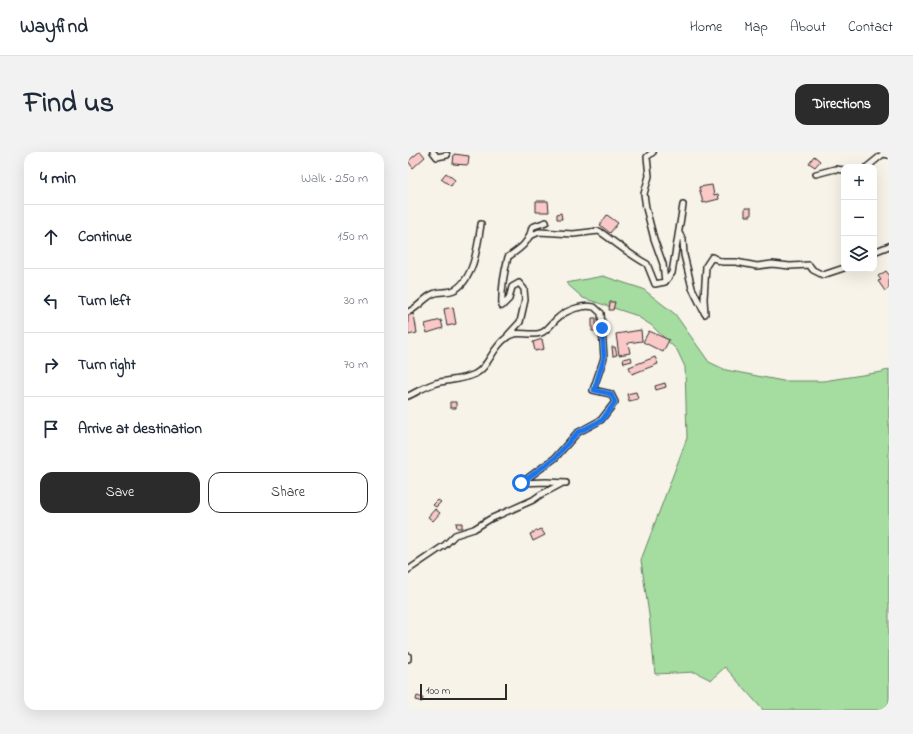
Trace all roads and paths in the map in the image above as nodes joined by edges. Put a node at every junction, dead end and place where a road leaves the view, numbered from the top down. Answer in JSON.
{"nodes":[{"id":1,"x":433,"y":152,"type":"edge"},
{"id":2,"x":653,"y":152,"type":"edge"},
{"id":3,"x":447,"y":155,"type":"dead end"},
{"id":4,"x":889,"y":155,"type":"edge"},
{"id":5,"x":871,"y":164,"type":"edge"},
{"id":6,"x":841,"y":170,"type":"edge"},
{"id":7,"x":816,"y":174,"type":"dead end"},
{"id":8,"x":682,"y":205,"type":"dead end"},
{"id":9,"x":546,"y":222,"type":"dead end"},
{"id":10,"x":481,"y":224,"type":"dead end"},
{"id":11,"x":679,"y":233,"type":"junction"},
{"id":12,"x":530,"y":236,"type":"junction"},
{"id":13,"x":889,"y":246,"type":"edge"},
{"id":14,"x":877,"y":251,"type":"edge"},
{"id":15,"x":841,"y":269,"type":"edge"},
{"id":16,"x":665,"y":282,"type":"junction"},
{"id":17,"x":408,"y":312,"type":"edge"},
{"id":18,"x":508,"y":336,"type":"junction"},
{"id":19,"x":408,"y":396,"type":"edge"},
{"id":20,"x":408,"y":570,"type":"edge"}],
"edges":[{"from":1,"to":3,"type":"street"},
{"from":2,"to":16,"type":"street"},
{"from":4,"to":5,"type":"street"},
{"from":6,"to":7,"type":"street"},
{"from":8,"to":11,"type":"street"},
{"from":9,"to":12,"type":"street"},
{"from":10,"to":17,"type":"street"},
{"from":11,"to":15,"type":"street"},
{"from":11,"to":16,"type":"street"},
{"from":12,"to":16,"type":"street"},
{"from":12,"to":18,"type":"street"},
{"from":13,"to":14,"type":"street"},
{"from":18,"to":19,"type":"street"},
{"from":18,"to":20,"type":"street"}]}
